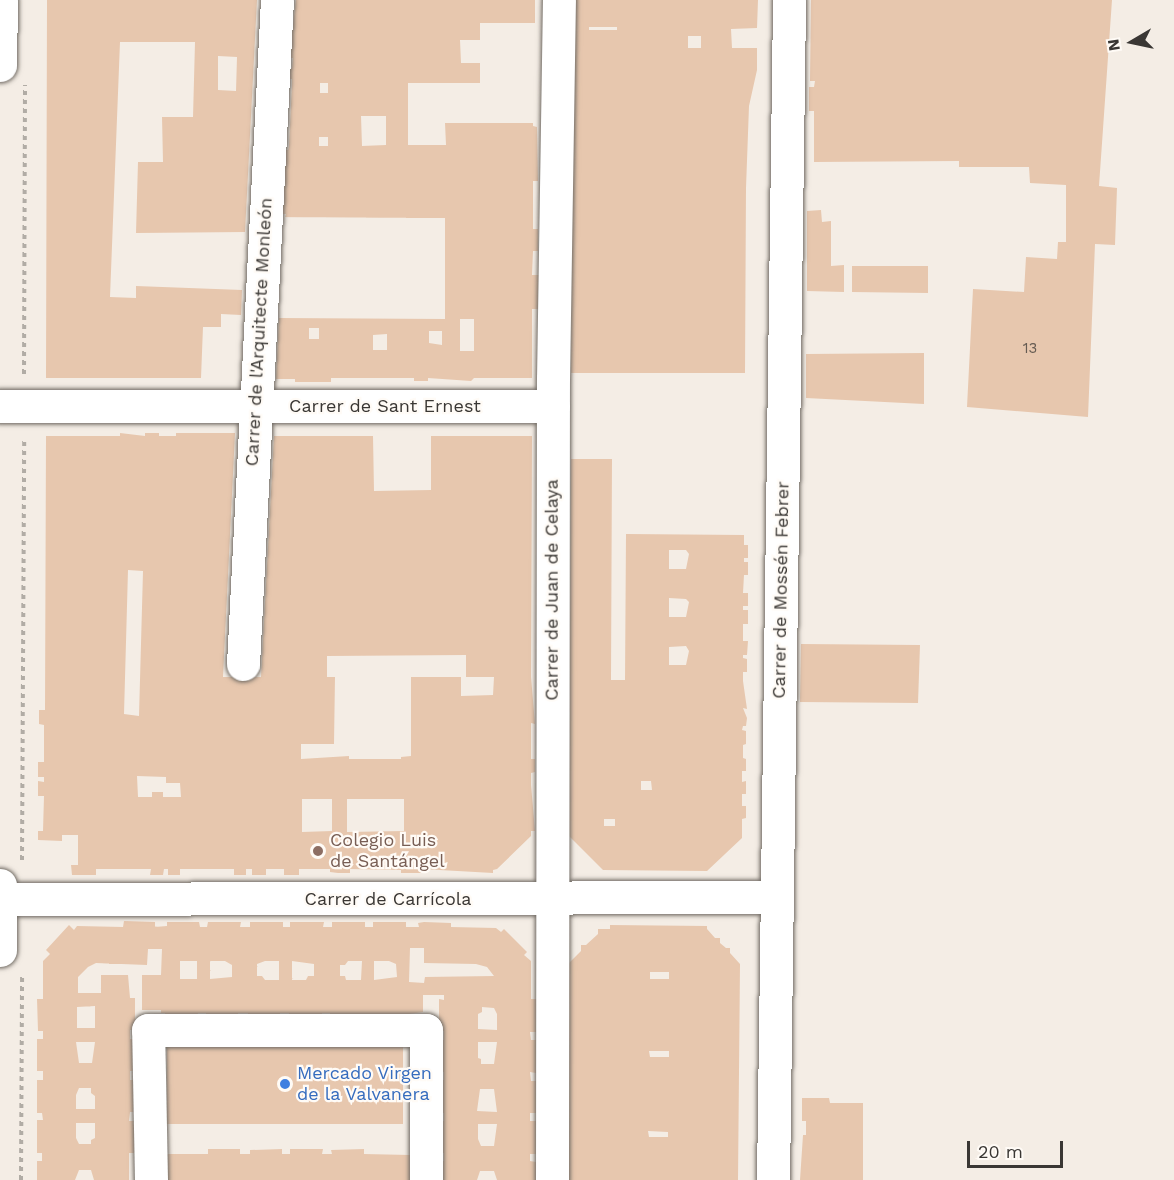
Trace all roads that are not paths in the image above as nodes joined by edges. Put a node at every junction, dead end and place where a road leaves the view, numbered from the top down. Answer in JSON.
{"nodes":[{"id":1,"x":1,"y":0,"type":"edge"},
{"id":2,"x":277,"y":0,"type":"edge"},
{"id":3,"x":559,"y":0,"type":"edge"},
{"id":4,"x":789,"y":0,"type":"edge"},
{"id":5,"x":13,"y":74,"type":"edge"},
{"id":6,"x":12,"y":406,"type":"edge"},
{"id":7,"x":255,"y":406,"type":"junction"},
{"id":8,"x":553,"y":406,"type":"junction"},
{"id":9,"x":243,"y":664,"type":"dead end"},
{"id":10,"x":8,"y":894,"type":"edge"},
{"id":11,"x":776,"y":897,"type":"junction"},
{"id":12,"x":550,"y":898,"type":"junction"},
{"id":13,"x":11,"y":959,"type":"edge"},
{"id":14,"x":151,"y":1180,"type":"edge"},
{"id":15,"x":426,"y":1180,"type":"edge"},
{"id":16,"x":552,"y":1180,"type":"edge"},
{"id":17,"x":773,"y":1180,"type":"edge"}],
"edges":[{"from":1,"to":5,"type":"street"},
{"from":2,"to":7,"type":"street","name":"Carrer de l'Arquitecte Monleón"},
{"from":3,"to":8,"type":"street","name":"Carrer de Juan de Celaya"},
{"from":4,"to":11,"type":"street","name":"Carrer de Mossén Febrer"},
{"from":6,"to":7,"type":"street","name":"Carrer de Sant Ernest"},
{"from":7,"to":8,"type":"street","name":"Carrer de Sant Ernest"},
{"from":7,"to":9,"type":"street","name":"Carrer de l'Arquitecte Monleón"},
{"from":8,"to":12,"type":"street","name":"Carrer de Juan de Celaya"},
{"from":10,"to":12,"type":"street","name":"Carrer de Carrícola"},
{"from":10,"to":13,"type":"street"},
{"from":11,"to":12,"type":"street","name":"Carrer de Carrícola"},
{"from":11,"to":17,"type":"street","name":"Carrer de Mossén Febrer"},
{"from":12,"to":16,"type":"street","name":"Carrer de Juan de Celaya"},
{"from":14,"to":15,"type":"street"}]}
